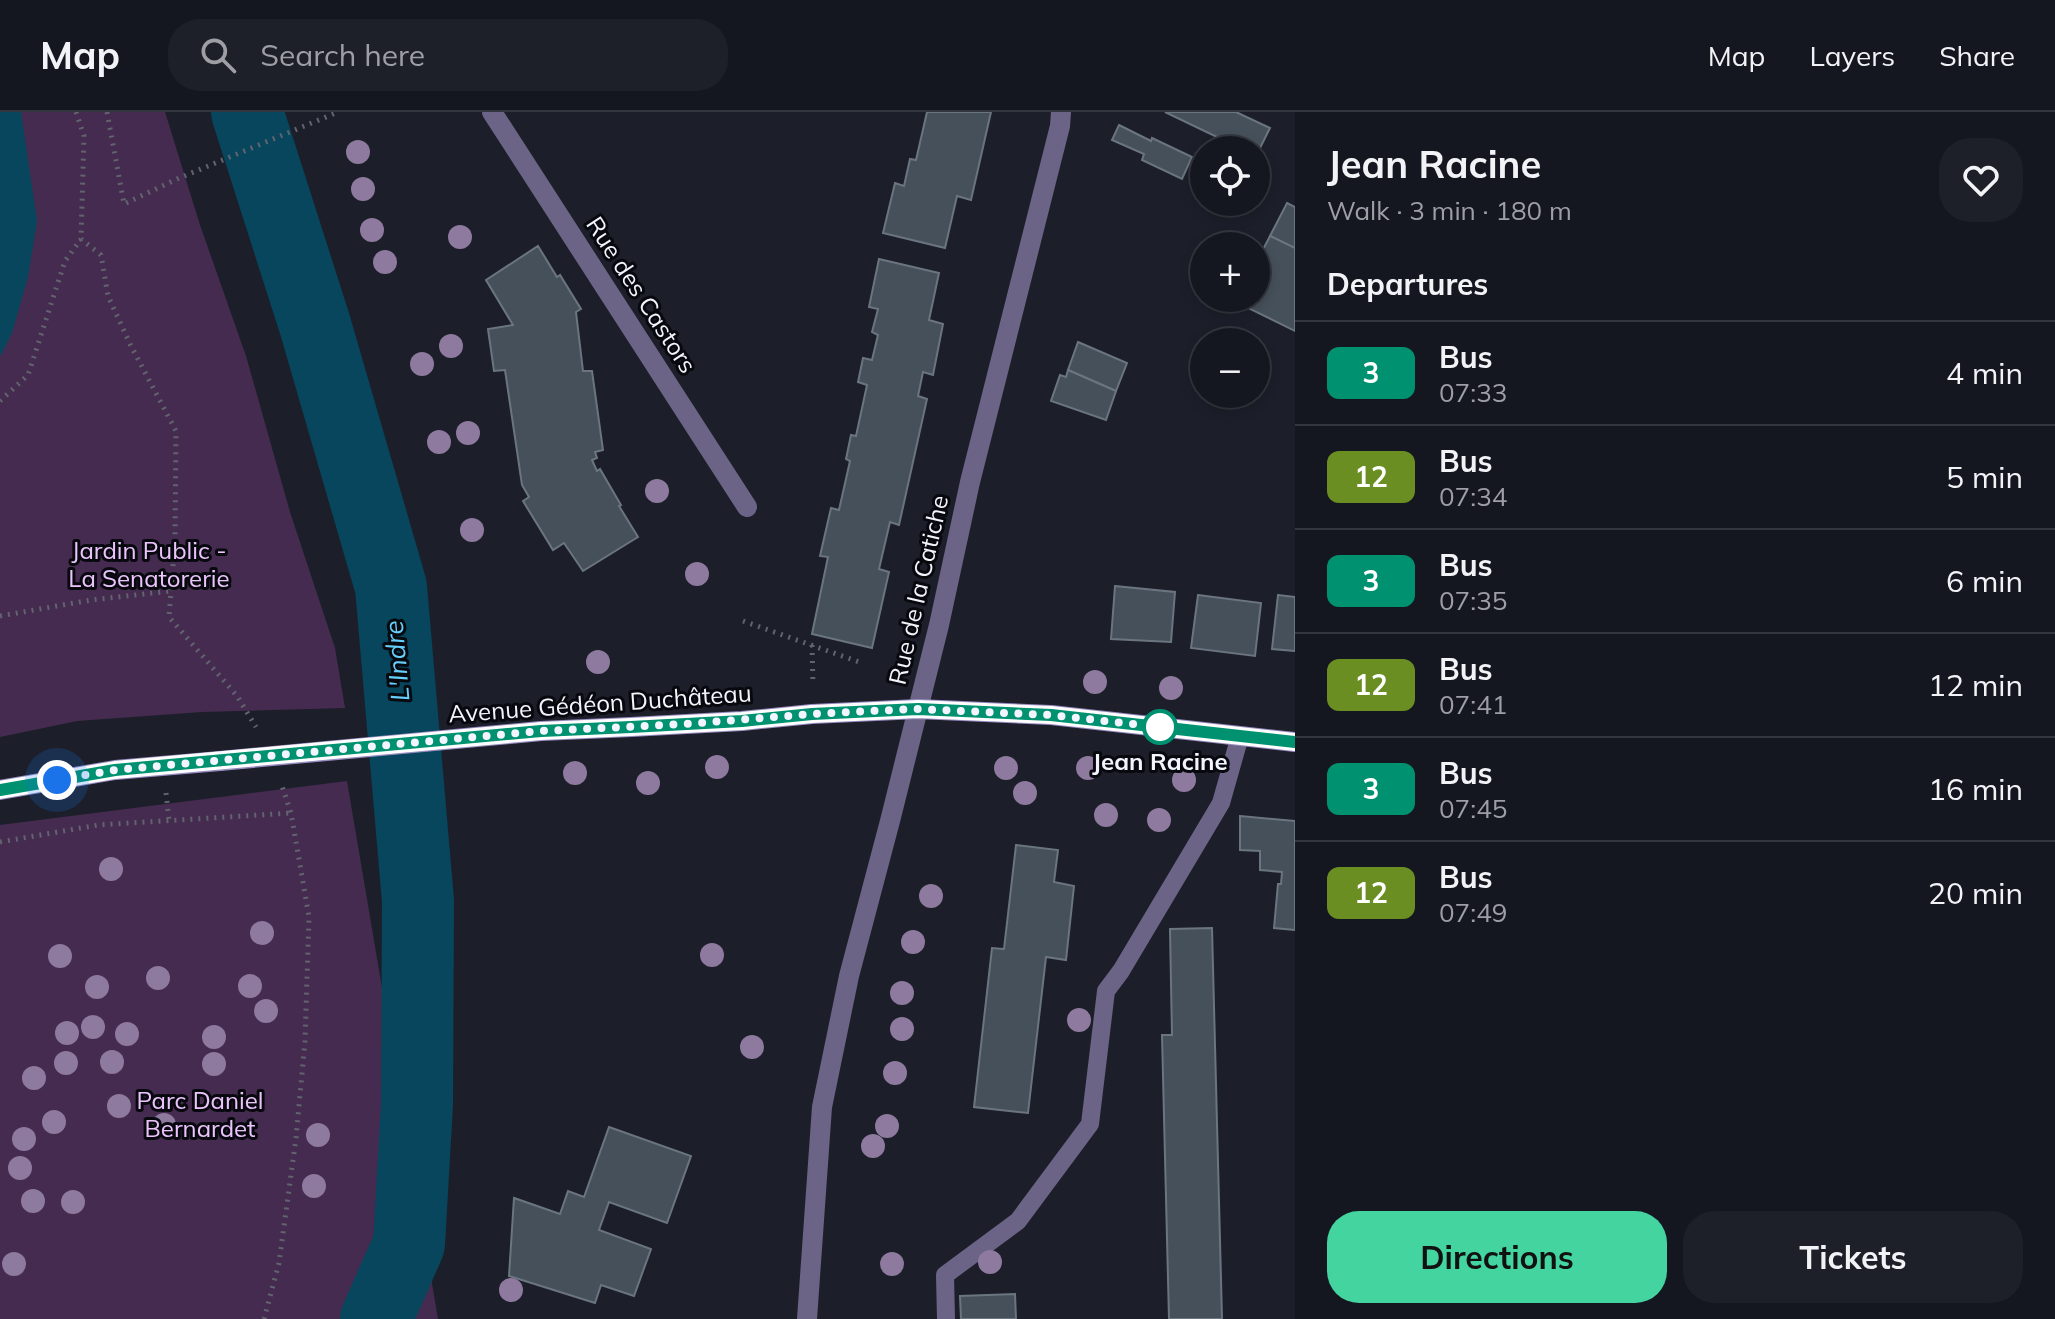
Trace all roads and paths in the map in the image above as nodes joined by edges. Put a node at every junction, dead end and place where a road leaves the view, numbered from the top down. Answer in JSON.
{"nodes":[{"id":1,"x":76,"y":112,"type":"edge"},
{"id":2,"x":107,"y":112,"type":"edge"},
{"id":3,"x":338,"y":112,"type":"edge"},
{"id":4,"x":492,"y":112,"type":"edge"},
{"id":5,"x":1061,"y":112,"type":"edge"},
{"id":6,"x":81,"y":239,"type":"junction"},
{"id":7,"x":0,"y":401,"type":"edge"},
{"id":8,"x":747,"y":507,"type":"dead end"},
{"id":9,"x":171,"y":591,"type":"junction"},
{"id":10,"x":0,"y":616,"type":"edge"},
{"id":11,"x":743,"y":621,"type":"dead end"},
{"id":12,"x":812,"y":645,"type":"junction"},
{"id":13,"x":862,"y":663,"type":"dead end"},
{"id":14,"x":813,"y":676,"type":"dead end"},
{"id":15,"x":918,"y":709,"type":"junction"},
{"id":16,"x":261,"y":735,"type":"dead end"},
{"id":17,"x":1240,"y":736,"type":"junction"},
{"id":18,"x":1295,"y":742,"type":"edge"},
{"id":19,"x":278,"y":774,"type":"dead end"},
{"id":20,"x":164,"y":784,"type":"dead end"},
{"id":21,"x":0,"y":790,"type":"edge"},
{"id":22,"x":291,"y":813,"type":"junction"},
{"id":23,"x":169,"y":820,"type":"junction"},
{"id":24,"x":0,"y":842,"type":"edge"},
{"id":25,"x":264,"y":1319,"type":"edge"},
{"id":26,"x":807,"y":1319,"type":"edge"},
{"id":27,"x":946,"y":1319,"type":"edge"}],
"edges":[{"from":1,"to":6,"type":"path"},
{"from":2,"to":3,"type":"path"},
{"from":4,"to":8,"type":"street","name":"Rue des Castors"},
{"from":5,"to":15,"type":"street","name":"Rue de la Catiche"},
{"from":6,"to":7,"type":"path"},
{"from":6,"to":9,"type":"path"},
{"from":9,"to":10,"type":"path"},
{"from":9,"to":16,"type":"path"},
{"from":11,"to":12,"type":"path"},
{"from":12,"to":13,"type":"path"},
{"from":12,"to":14,"type":"path"},
{"from":15,"to":17,"type":"street","name":"Avenue Gédéon Duchâteau"},
{"from":15,"to":21,"type":"street","name":"Avenue Gédéon Duchâteau","bridge":true},
{"from":15,"to":26,"type":"street","name":"Rue de la Catiche"},
{"from":17,"to":18,"type":"street","name":"Avenue Gédéon Duchâteau"},
{"from":17,"to":27,"type":"lane"},
{"from":19,"to":22,"type":"path"},
{"from":20,"to":23,"type":"path"},
{"from":22,"to":23,"type":"path"},
{"from":22,"to":25,"type":"path"},
{"from":23,"to":24,"type":"path"}]}
